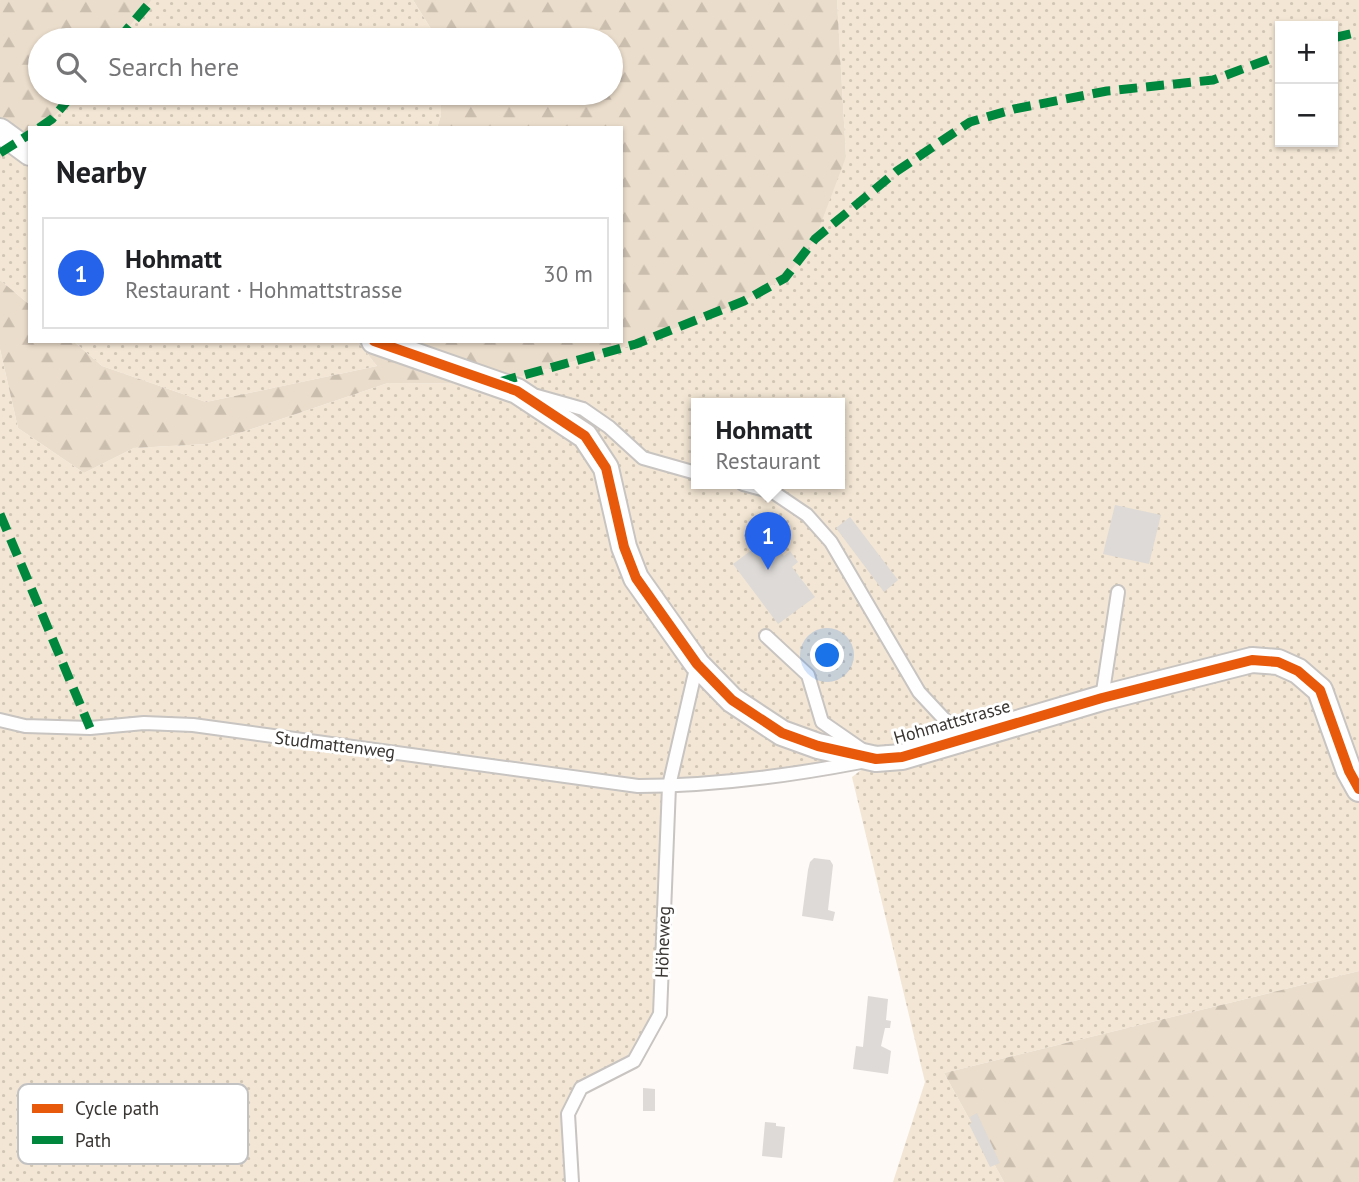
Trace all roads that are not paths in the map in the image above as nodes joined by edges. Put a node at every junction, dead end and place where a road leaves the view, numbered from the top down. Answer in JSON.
{"nodes":[{"id":1,"x":0,"y":131,"type":"edge"},
{"id":2,"x":28,"y":152,"type":"edge"},
{"id":3,"x":380,"y":343,"type":"edge"},
{"id":4,"x":517,"y":391,"type":"junction"},
{"id":5,"x":691,"y":472,"type":"edge"},
{"id":6,"x":762,"y":489,"type":"edge"},
{"id":7,"x":1118,"y":592,"type":"dead end"},
{"id":8,"x":765,"y":636,"type":"dead end"},
{"id":9,"x":697,"y":664,"type":"junction"},
{"id":10,"x":1102,"y":698,"type":"junction"},
{"id":11,"x":0,"y":720,"type":"edge"},
{"id":12,"x":970,"y":735,"type":"junction"},
{"id":13,"x":876,"y":758,"type":"junction"},
{"id":14,"x":669,"y":786,"type":"junction"},
{"id":15,"x":1359,"y":789,"type":"edge"},
{"id":16,"x":572,"y":1182,"type":"edge"}],
"edges":[{"from":1,"to":2,"type":"street"},
{"from":3,"to":4,"type":"street","name":"Hohmattstrasse"},
{"from":4,"to":5,"type":"lane","name":"Hohmattstrasse"},
{"from":4,"to":9,"type":"street","name":"Hohmattstrasse"},
{"from":6,"to":12,"type":"lane","name":"Hohmattstrasse"},
{"from":7,"to":10,"type":"lane"},
{"from":8,"to":13,"type":"lane"},
{"from":9,"to":13,"type":"street","name":"Hohmattstrasse"},
{"from":9,"to":14,"type":"lane","name":"Höheweg"},
{"from":10,"to":12,"type":"street","name":"Hohmattstrasse"},
{"from":10,"to":15,"type":"street","name":"Hohmattstrasse"},
{"from":11,"to":14,"type":"lane","name":"Studmattenweg"},
{"from":12,"to":13,"type":"street","name":"Hohmattstrasse"},
{"from":13,"to":14,"type":"lane","name":"Studmattenweg"},
{"from":14,"to":16,"type":"lane","name":"Höheweg"}]}
